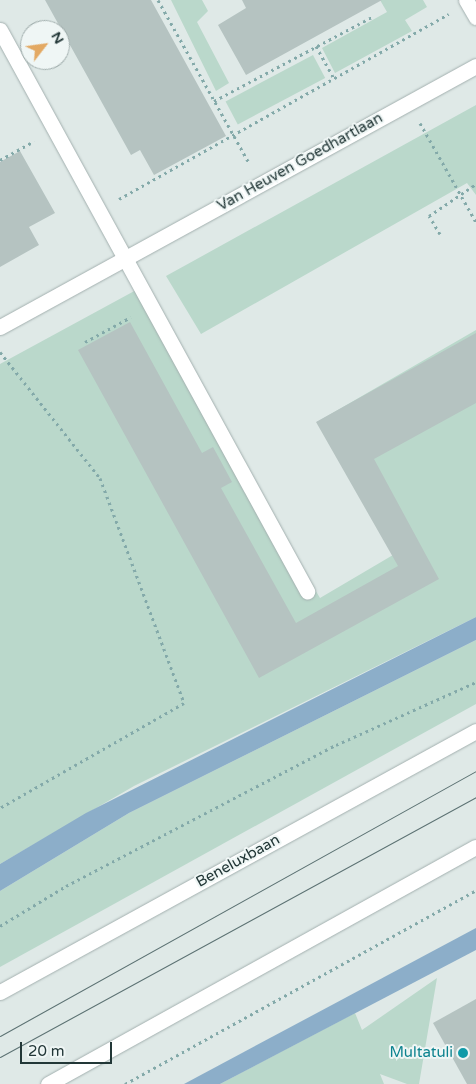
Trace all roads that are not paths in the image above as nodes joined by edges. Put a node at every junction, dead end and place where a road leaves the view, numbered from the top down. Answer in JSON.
{"nodes":[{"id":1,"x":467,"y":2,"type":"edge"},
{"id":2,"x":476,"y":17,"type":"edge"},
{"id":3,"x":0,"y":30,"type":"edge"},
{"id":4,"x":476,"y":66,"type":"edge"},
{"id":5,"x":125,"y":258,"type":"junction"},
{"id":6,"x":0,"y":327,"type":"edge"},
{"id":7,"x":307,"y":591,"type":"dead end"},
{"id":8,"x":476,"y":731,"type":"edge"},
{"id":9,"x":476,"y":848,"type":"edge"},
{"id":10,"x":0,"y":992,"type":"edge"},
{"id":11,"x":48,"y":1084,"type":"edge"}],
"edges":[{"from":1,"to":2,"type":"street"},
{"from":3,"to":5,"type":"street"},
{"from":4,"to":5,"type":"street","name":"Van Heuven Goedhartlaan"},
{"from":5,"to":6,"type":"street","name":"Van Heuven Goedhartlaan"},
{"from":5,"to":7,"type":"street"},
{"from":8,"to":10,"type":"street","name":"Beneluxbaan"},
{"from":9,"to":11,"type":"street"}]}
